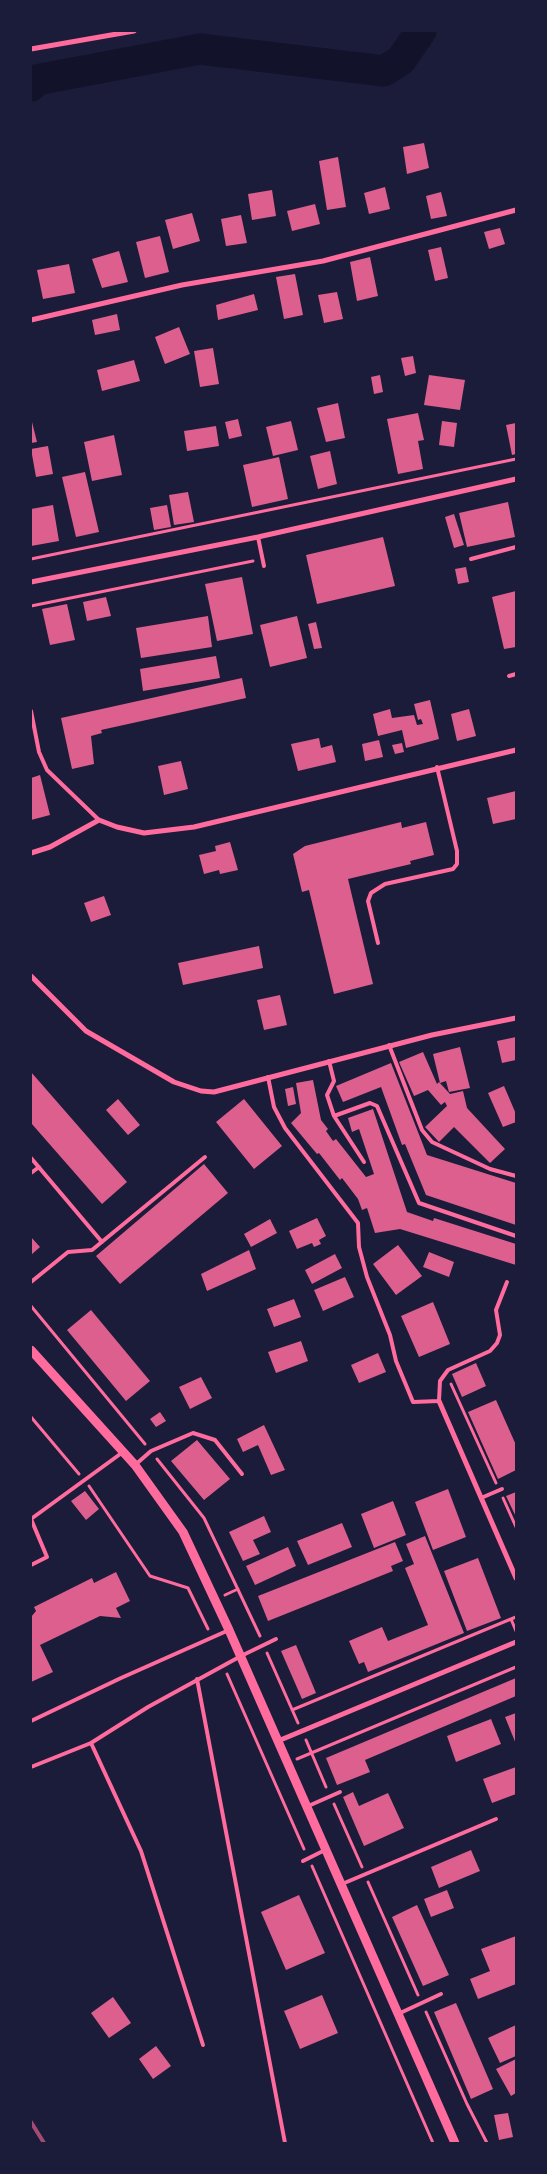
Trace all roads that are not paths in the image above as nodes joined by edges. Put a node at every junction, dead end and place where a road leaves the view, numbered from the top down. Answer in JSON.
{"nodes":[{"id":1,"x":134,"y":31,"type":"edge"},
{"id":2,"x":31,"y":49,"type":"edge"},
{"id":3,"x":516,"y":210,"type":"edge"},
{"id":4,"x":31,"y":320,"type":"edge"},
{"id":5,"x":516,"y":479,"type":"edge"},
{"id":6,"x":258,"y":537,"type":"junction"},
{"id":7,"x":516,"y":547,"type":"edge"},
{"id":8,"x":471,"y":559,"type":"dead end"},
{"id":9,"x":264,"y":566,"type":"dead end"},
{"id":10,"x":31,"y":582,"type":"edge"},
{"id":11,"x":516,"y":674,"type":"edge"},
{"id":12,"x":509,"y":676,"type":"dead end"},
{"id":13,"x":31,"y":711,"type":"edge"},
{"id":14,"x":516,"y":750,"type":"edge"},
{"id":15,"x":437,"y":768,"type":"junction"},
{"id":16,"x":99,"y":820,"type":"junction"},
{"id":17,"x":31,"y":853,"type":"edge"},
{"id":18,"x":378,"y":943,"type":"dead end"},
{"id":19,"x":31,"y":976,"type":"edge"},
{"id":20,"x":516,"y":1018,"type":"edge"},
{"id":21,"x":389,"y":1045,"type":"junction"},
{"id":22,"x":329,"y":1062,"type":"junction"},
{"id":23,"x":268,"y":1078,"type":"junction"},
{"id":24,"x":334,"y":1116,"type":"junction"},
{"id":25,"x":31,"y":1158,"type":"edge"},
{"id":26,"x":205,"y":1158,"type":"dead end"},
{"id":27,"x":364,"y":1162,"type":"dead end"},
{"id":28,"x":39,"y":1167,"type":"junction"},
{"id":29,"x":31,"y":1173,"type":"edge"},
{"id":30,"x":516,"y":1176,"type":"edge"},
{"id":31,"x":516,"y":1236,"type":"edge"},
{"id":32,"x":102,"y":1242,"type":"junction"},
{"id":33,"x":31,"y":1282,"type":"edge"},
{"id":34,"x":507,"y":1282,"type":"dead end"},
{"id":35,"x":31,"y":1350,"type":"edge"},
{"id":36,"x":439,"y":1401,"type":"junction"},
{"id":37,"x":123,"y":1452,"type":"junction"},
{"id":38,"x":134,"y":1465,"type":"junction"},
{"id":39,"x":242,"y":1474,"type":"dead end"},
{"id":40,"x":501,"y":1489,"type":"road end"},
{"id":41,"x":481,"y":1498,"type":"junction"},
{"id":42,"x":31,"y":1519,"type":"edge"},
{"id":43,"x":31,"y":1566,"type":"edge"},
{"id":44,"x":516,"y":1578,"type":"edge"},
{"id":45,"x":229,"y":1630,"type":"junction"},
{"id":46,"x":276,"y":1639,"type":"dead end"},
{"id":47,"x":516,"y":1642,"type":"edge"},
{"id":48,"x":240,"y":1656,"type":"junction"},
{"id":49,"x":197,"y":1679,"type":"junction"},
{"id":50,"x":31,"y":1721,"type":"edge"},
{"id":51,"x":278,"y":1740,"type":"junction"},
{"id":52,"x":90,"y":1743,"type":"junction"},
{"id":53,"x":31,"y":1766,"type":"edge"},
{"id":54,"x":340,"y":1792,"type":"dead end"},
{"id":55,"x":306,"y":1807,"type":"junction"},
{"id":56,"x":496,"y":1820,"type":"dead end"},
{"id":57,"x":325,"y":1850,"type":"junction"},
{"id":58,"x":303,"y":1861,"type":"dead end"},
{"id":59,"x":340,"y":1884,"type":"junction"},
{"id":60,"x":441,"y":1994,"type":"dead end"},
{"id":61,"x":398,"y":2014,"type":"junction"},
{"id":62,"x":203,"y":2045,"type":"dead end"},
{"id":63,"x":285,"y":2143,"type":"edge"},
{"id":64,"x":455,"y":2143,"type":"edge"}],
"edges":[{"from":1,"to":2,"type":"street"},
{"from":3,"to":4,"type":"street"},
{"from":5,"to":6,"type":"street"},
{"from":6,"to":9,"type":"lane"},
{"from":6,"to":10,"type":"street"},
{"from":7,"to":8,"type":"lane"},
{"from":11,"to":12,"type":"lane"},
{"from":13,"to":16,"type":"lane"},
{"from":14,"to":15,"type":"street"},
{"from":15,"to":16,"type":"street"},
{"from":15,"to":18,"type":"lane"},
{"from":16,"to":17,"type":"street"},
{"from":19,"to":23,"type":"street"},
{"from":20,"to":21,"type":"street"},
{"from":21,"to":22,"type":"street"},
{"from":21,"to":30,"type":"lane"},
{"from":22,"to":23,"type":"street"},
{"from":22,"to":24,"type":"lane"},
{"from":23,"to":36,"type":"lane"},
{"from":24,"to":27,"type":"lane"},
{"from":24,"to":31,"type":"lane"},
{"from":25,"to":28,"type":"lane"},
{"from":26,"to":32,"type":"lane"},
{"from":28,"to":29,"type":"lane"},
{"from":28,"to":32,"type":"lane"},
{"from":32,"to":33,"type":"lane"},
{"from":34,"to":36,"type":"lane"},
{"from":35,"to":37,"type":"street"},
{"from":36,"to":41,"type":"street"},
{"from":37,"to":38,"type":"street"},
{"from":37,"to":42,"type":"lane"},
{"from":38,"to":39,"type":"lane"},
{"from":38,"to":45,"type":"street"},
{"from":40,"to":41,"type":"lane"},
{"from":41,"to":44,"type":"street"},
{"from":42,"to":43,"type":"lane"},
{"from":45,"to":48,"type":"street"},
{"from":45,"to":50,"type":"lane"},
{"from":46,"to":48,"type":"lane"},
{"from":47,"to":51,"type":"street"},
{"from":48,"to":49,"type":"lane"},
{"from":48,"to":51,"type":"street"},
{"from":49,"to":52,"type":"lane"},
{"from":49,"to":63,"type":"lane"},
{"from":51,"to":55,"type":"street"},
{"from":52,"to":53,"type":"lane"},
{"from":52,"to":62,"type":"lane"},
{"from":54,"to":55,"type":"lane"},
{"from":55,"to":57,"type":"street"},
{"from":56,"to":59,"type":"lane"},
{"from":57,"to":58,"type":"lane"},
{"from":57,"to":59,"type":"street"},
{"from":59,"to":61,"type":"street"},
{"from":60,"to":61,"type":"lane"},
{"from":61,"to":64,"type":"street"}]}
